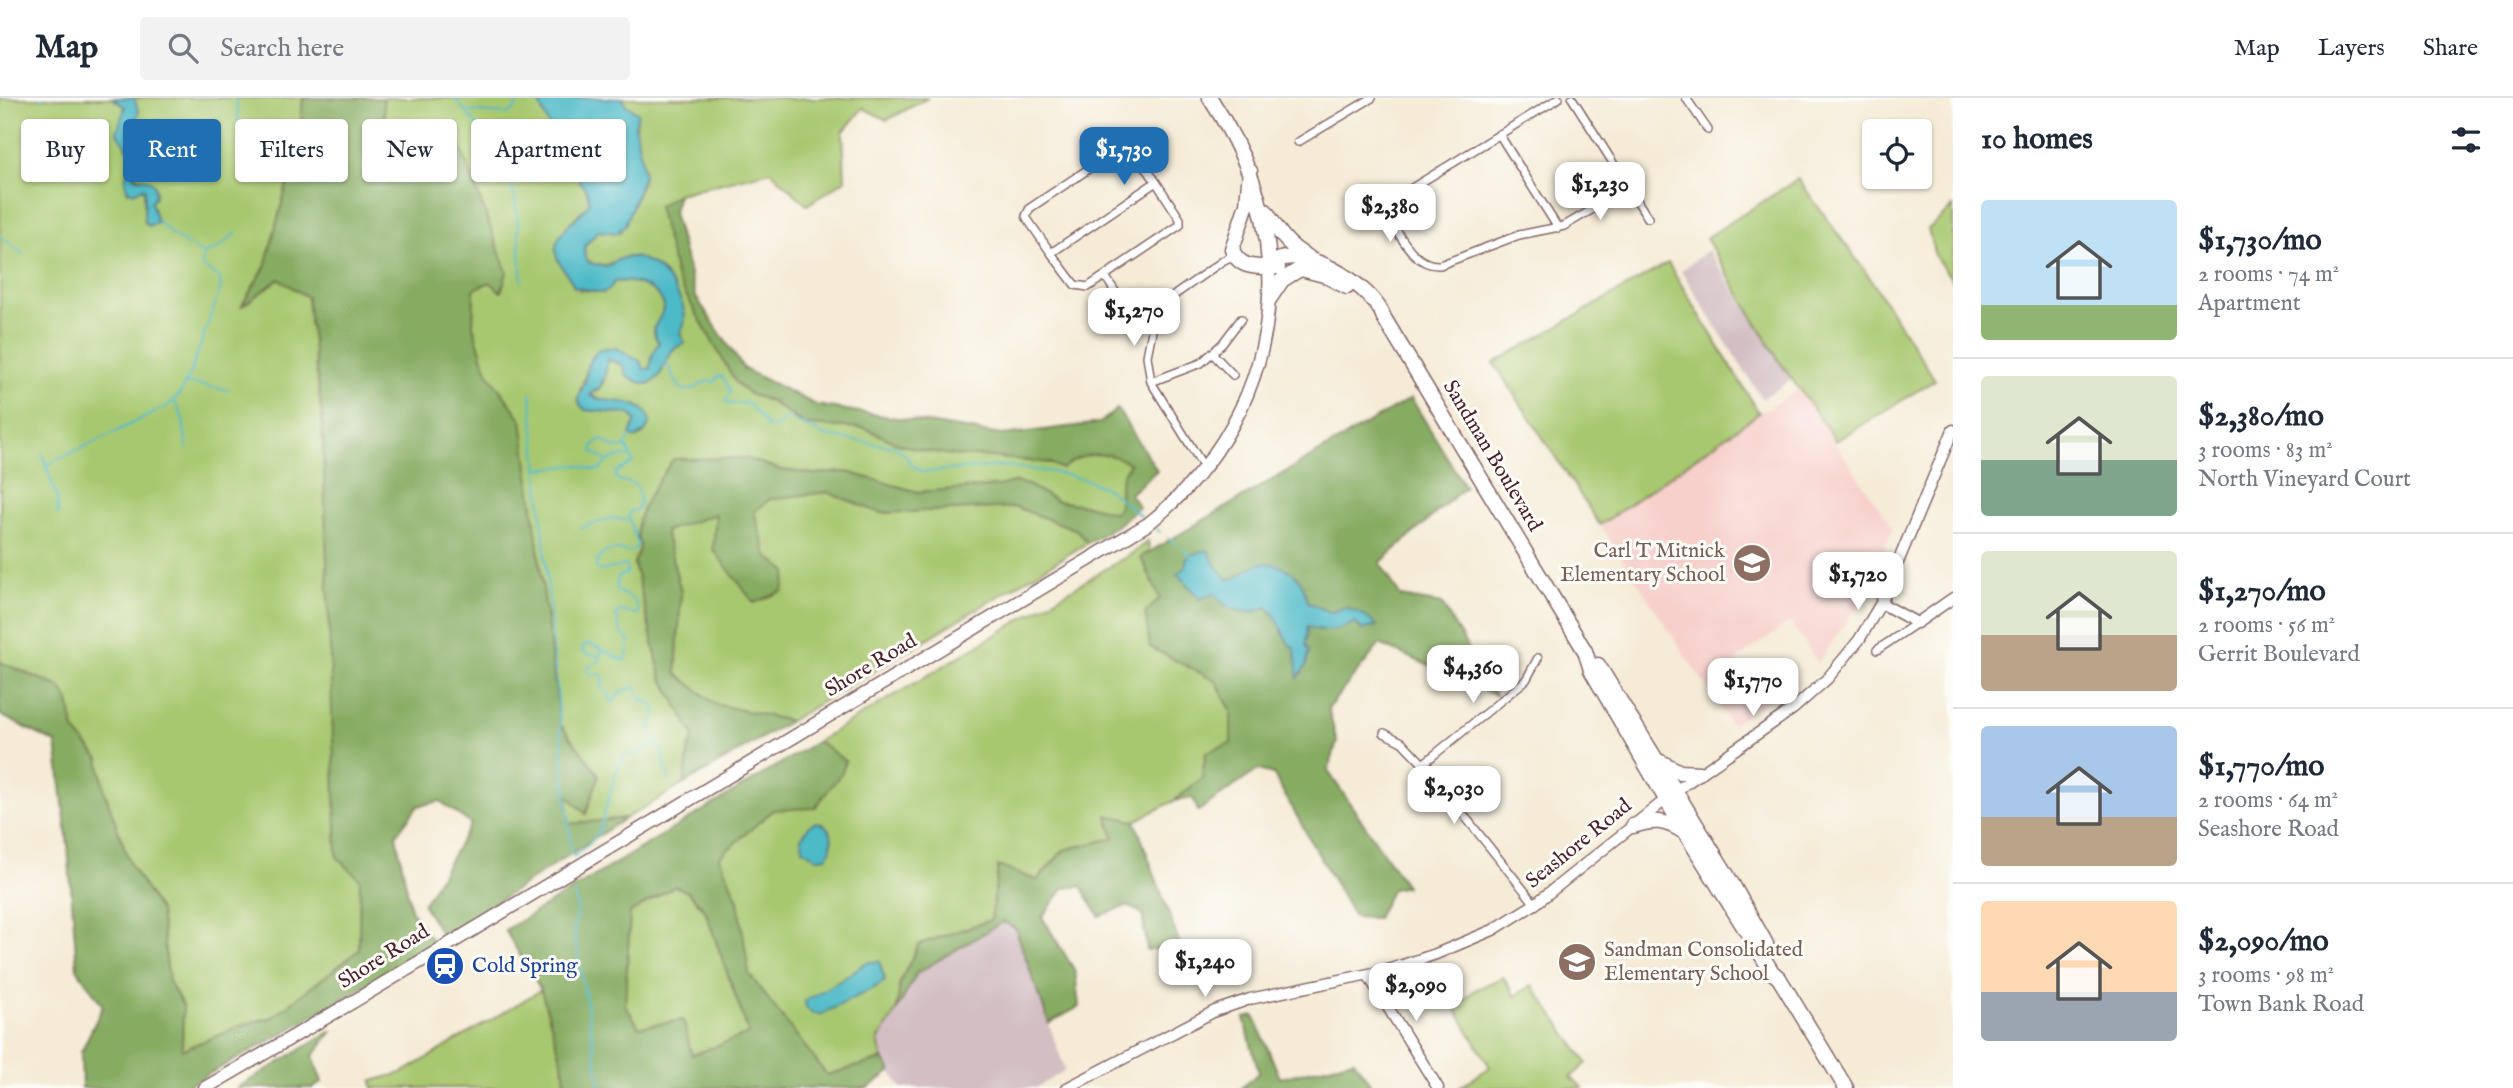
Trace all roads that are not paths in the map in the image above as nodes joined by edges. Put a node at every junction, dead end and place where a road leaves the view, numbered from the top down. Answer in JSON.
{"nodes":[{"id":1,"x":1210,"y":98,"type":"edge"},
{"id":2,"x":1372,"y":98,"type":"edge"},
{"id":3,"x":1559,"y":98,"type":"edge"},
{"id":4,"x":1572,"y":98,"type":"edge"},
{"id":5,"x":1686,"y":98,"type":"edge"},
{"id":6,"x":1708,"y":130,"type":"dead end"},
{"id":7,"x":1499,"y":134,"type":"junction"},
{"id":8,"x":1298,"y":142,"type":"dead end"},
{"id":9,"x":1250,"y":171,"type":"junction"},
{"id":10,"x":1156,"y":183,"type":"junction"},
{"id":11,"x":1629,"y":188,"type":"junction"},
{"id":12,"x":1259,"y":200,"type":"junction"},
{"id":13,"x":1648,"y":218,"type":"dead end"},
{"id":14,"x":1558,"y":228,"type":"junction"},
{"id":15,"x":1051,"y":253,"type":"junction"},
{"id":16,"x":1234,"y":255,"type":"junction"},
{"id":17,"x":1325,"y":265,"type":"junction"},
{"id":18,"x":1269,"y":267,"type":"junction"},
{"id":19,"x":1300,"y":269,"type":"junction"},
{"id":20,"x":1105,"y":276,"type":"junction"},
{"id":21,"x":1270,"y":298,"type":"junction"},
{"id":22,"x":1384,"y":318,"type":"junction"},
{"id":23,"x":1241,"y":319,"type":"dead end"},
{"id":24,"x":1153,"y":326,"type":"junction"},
{"id":25,"x":1213,"y":354,"type":"junction"},
{"id":26,"x":1233,"y":375,"type":"dead end"},
{"id":27,"x":1150,"y":382,"type":"junction"},
{"id":28,"x":1953,"y":430,"type":"edge"},
{"id":29,"x":1206,"y":467,"type":"junction"},
{"id":30,"x":1953,"y":598,"type":"edge"},
{"id":31,"x":1881,"y":603,"type":"junction"},
{"id":32,"x":1917,"y":623,"type":"junction"},
{"id":33,"x":1877,"y":650,"type":"dead end"},
{"id":34,"x":1585,"y":651,"type":"junction"},
{"id":35,"x":1538,"y":658,"type":"dead end"},
{"id":36,"x":1384,"y":733,"type":"dead end"},
{"id":37,"x":1657,"y":760,"type":"junction"},
{"id":38,"x":1423,"y":764,"type":"junction"},
{"id":39,"x":1699,"y":774,"type":"junction"},
{"id":40,"x":1671,"y":795,"type":"junction"},
{"id":41,"x":1633,"y":826,"type":"junction"},
{"id":42,"x":1686,"y":834,"type":"junction"},
{"id":43,"x":1535,"y":904,"type":"junction"},
{"id":44,"x":1368,"y":975,"type":"junction"},
{"id":45,"x":1779,"y":978,"type":"junction"},
{"id":46,"x":205,"y":1088,"type":"edge"},
{"id":47,"x":1067,"y":1088,"type":"edge"},
{"id":48,"x":1438,"y":1088,"type":"edge"},
{"id":49,"x":1846,"y":1088,"type":"edge"}],
"edges":[{"from":1,"to":9,"type":"highway","name":"Shore Road"},
{"from":2,"to":8,"type":"street"},
{"from":3,"to":7,"type":"street"},
{"from":4,"to":11,"type":"street"},
{"from":5,"to":6,"type":"street"},
{"from":7,"to":14,"type":"street"},
{"from":7,"to":14,"type":"street"},
{"from":9,"to":12,"type":"highway","name":"Shore Road"},
{"from":9,"to":16,"type":"highway"},
{"from":10,"to":15,"type":"street"},
{"from":10,"to":15,"type":"street"},
{"from":10,"to":20,"type":"street"},
{"from":11,"to":13,"type":"street"},
{"from":11,"to":14,"type":"street"},
{"from":12,"to":17,"type":"highway"},
{"from":12,"to":18,"type":"highway","name":"Shore Road"},
{"from":15,"to":20,"type":"street"},
{"from":16,"to":18,"type":"highway"},
{"from":16,"to":24,"type":"street"},
{"from":17,"to":18,"type":"highway","name":"Sandman Boulevard"},
{"from":17,"to":22,"type":"highway","name":"Sandman Boulevard"},
{"from":18,"to":19,"type":"highway","name":"Sandman Boulevard"},
{"from":18,"to":21,"type":"main road","name":"Shore Road"},
{"from":19,"to":21,"type":"highway"},
{"from":19,"to":22,"type":"highway","name":"Sandman Boulevard"},
{"from":20,"to":24,"type":"street"},
{"from":21,"to":29,"type":"main road","name":"Shore Road"},
{"from":22,"to":34,"type":"highway","name":"Sandman Boulevard"},
{"from":23,"to":25,"type":"street"},
{"from":24,"to":27,"type":"street"},
{"from":25,"to":26,"type":"street"},
{"from":25,"to":27,"type":"street"},
{"from":27,"to":29,"type":"street"},
{"from":28,"to":31,"type":"street","name":"Seashore Road"},
{"from":29,"to":46,"type":"main road","name":"Shore Road"},
{"from":30,"to":32,"type":"street"},
{"from":31,"to":32,"type":"street"},
{"from":31,"to":39,"type":"street","name":"Seashore Road"},
{"from":32,"to":33,"type":"street"},
{"from":34,"to":37,"type":"highway","name":"Sandman Boulevard"},
{"from":34,"to":40,"type":"highway","name":"Sandman Boulevard"},
{"from":35,"to":38,"type":"street"},
{"from":36,"to":38,"type":"street"},
{"from":37,"to":39,"type":"highway"},
{"from":37,"to":40,"type":"highway","name":"Sandman Boulevard"},
{"from":38,"to":43,"type":"street"},
{"from":39,"to":40,"type":"street","name":"Seashore Road"},
{"from":40,"to":41,"type":"street","name":"Seashore Road"},
{"from":40,"to":42,"type":"highway","name":"Sandman Boulevard"},
{"from":40,"to":45,"type":"highway","name":"Sandman Boulevard"},
{"from":41,"to":42,"type":"highway"},
{"from":41,"to":43,"type":"street","name":"Seashore Road"},
{"from":42,"to":45,"type":"highway","name":"Sandman Boulevard"},
{"from":43,"to":44,"type":"street","name":"Seashore Road"},
{"from":44,"to":47,"type":"street","name":"Seashore Road"},
{"from":44,"to":48,"type":"street"},
{"from":45,"to":49,"type":"highway","name":"Sandman Boulevard"}]}
